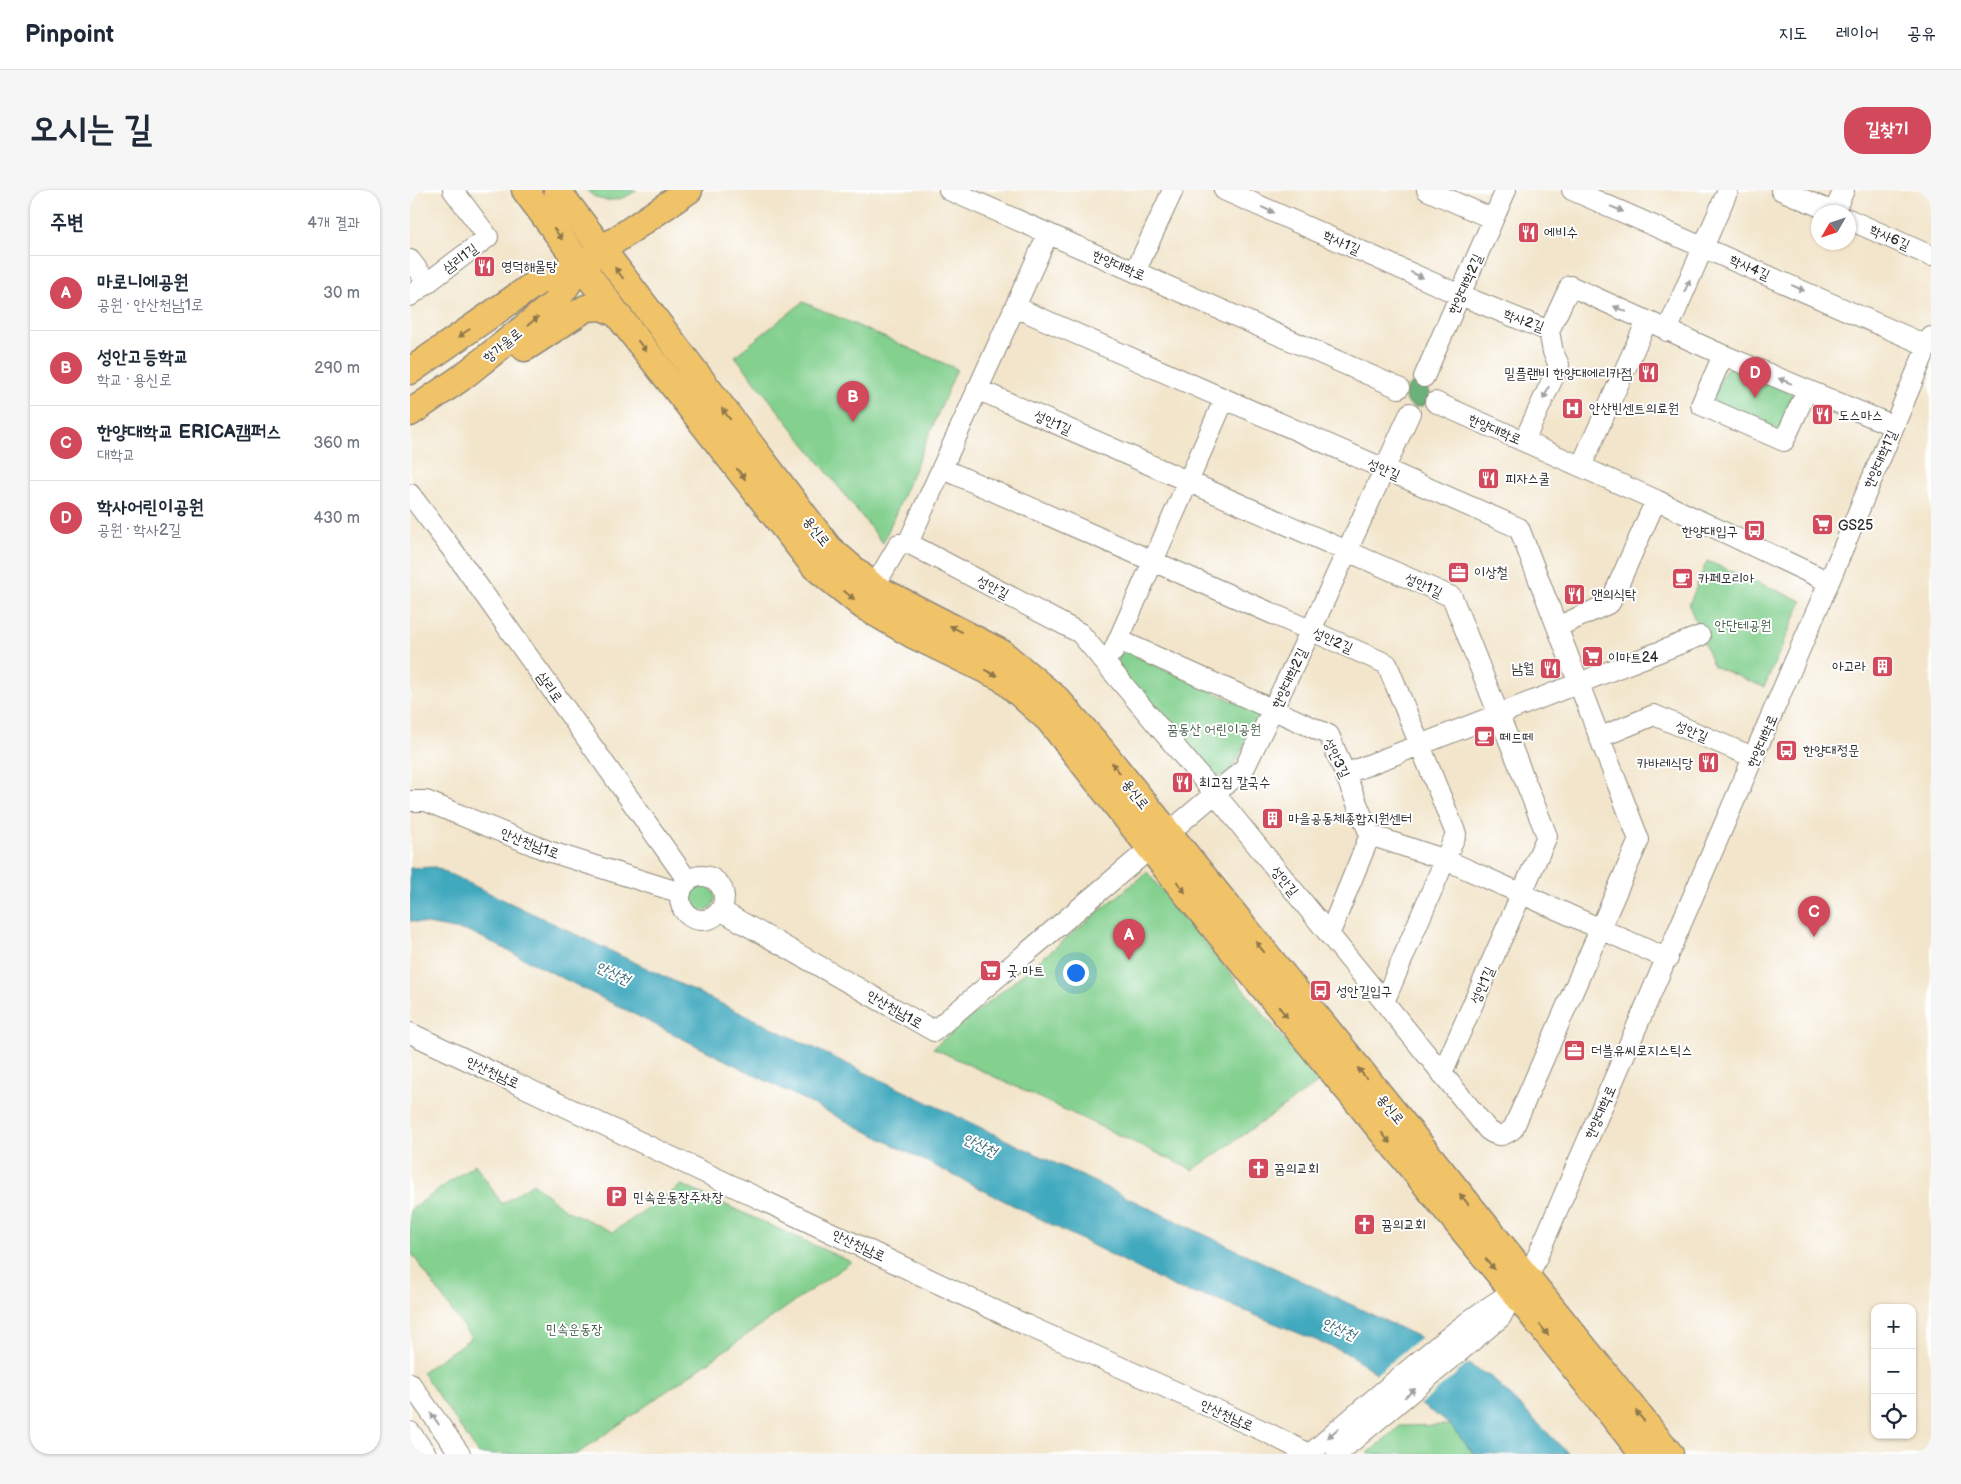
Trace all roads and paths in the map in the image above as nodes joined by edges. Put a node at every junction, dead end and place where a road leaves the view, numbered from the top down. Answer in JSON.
{"nodes":[{"id":1,"x":453,"y":190,"type":"edge"},
{"id":2,"x":557,"y":190,"type":"edge"},
{"id":3,"x":949,"y":190,"type":"edge"},
{"id":4,"x":1173,"y":190,"type":"edge"},
{"id":5,"x":1224,"y":190,"type":"edge"},
{"id":6,"x":1427,"y":190,"type":"edge"},
{"id":7,"x":1506,"y":190,"type":"edge"},
{"id":8,"x":1572,"y":190,"type":"edge"},
{"id":9,"x":1728,"y":190,"type":"edge"},
{"id":10,"x":1781,"y":190,"type":"edge"},
{"id":11,"x":1844,"y":190,"type":"edge"},
{"id":12,"x":689,"y":192,"type":"edge"},
{"id":13,"x":530,"y":197,"type":"edge"},
{"id":14,"x":1817,"y":205,"type":"edge"},
{"id":15,"x":1837,"y":205,"type":"edge"},
{"id":16,"x":1493,"y":219,"type":"junction"},
{"id":17,"x":1856,"y":223,"type":"edge"},
{"id":18,"x":1048,"y":234,"type":"junction"},
{"id":19,"x":1704,"y":247,"type":"junction"},
{"id":20,"x":1931,"y":256,"type":"edge"},
{"id":21,"x":591,"y":257,"type":"junction"},
{"id":22,"x":410,"y":260,"type":"edge"},
{"id":23,"x":1135,"y":272,"type":"junction"},
{"id":24,"x":428,"y":283,"type":"junction"},
{"id":25,"x":1460,"y":295,"type":"junction"},
{"id":26,"x":410,"y":296,"type":"edge"},
{"id":27,"x":1015,"y":306,"type":"junction"},
{"id":28,"x":618,"y":314,"type":"junction"},
{"id":29,"x":1647,"y":321,"type":"junction"},
{"id":30,"x":1549,"y":331,"type":"junction"},
{"id":31,"x":1667,"y":331,"type":"junction"},
{"id":32,"x":1929,"y":341,"type":"edge"},
{"id":33,"x":1723,"y":355,"type":"junction"},
{"id":34,"x":410,"y":370,"type":"edge"},
{"id":35,"x":1424,"y":377,"type":"junction"},
{"id":36,"x":461,"y":378,"type":"junction"},
{"id":37,"x":1399,"y":388,"type":"junction"},
{"id":38,"x":977,"y":389,"type":"junction"},
{"id":39,"x":1807,"y":390,"type":"junction"},
{"id":40,"x":1224,"y":400,"type":"junction"},
{"id":41,"x":1434,"y":402,"type":"junction"},
{"id":42,"x":410,"y":413,"type":"edge"},
{"id":43,"x":1410,"y":413,"type":"junction"},
{"id":44,"x":1894,"y":426,"type":"junction"},
{"id":45,"x":1524,"y":441,"type":"junction"},
{"id":46,"x":1581,"y":466,"type":"junction"},
{"id":47,"x":943,"y":469,"type":"junction"},
{"id":48,"x":1384,"y":470,"type":"junction"},
{"id":49,"x":1189,"y":482,"type":"junction"},
{"id":50,"x":410,"y":494,"type":"edge"},
{"id":51,"x":1656,"y":500,"type":"junction"},
{"id":52,"x":908,"y":543,"type":"junction"},
{"id":53,"x":1348,"y":551,"type":"junction"},
{"id":54,"x":1154,"y":561,"type":"junction"},
{"id":55,"x":1829,"y":582,"type":"junction"},
{"id":56,"x":874,"y":588,"type":"junction"},
{"id":57,"x":1557,"y":627,"type":"junction"},
{"id":58,"x":1311,"y":630,"type":"junction"},
{"id":59,"x":1700,"y":636,"type":"dead end"},
{"id":60,"x":1119,"y":640,"type":"junction"},
{"id":61,"x":1107,"y":666,"type":"junction"},
{"id":62,"x":1579,"y":682,"type":"junction"},
{"id":63,"x":1274,"y":709,"type":"junction"},
{"id":64,"x":1499,"y":713,"type":"junction"},
{"id":65,"x":1600,"y":737,"type":"junction"},
{"id":66,"x":1421,"y":744,"type":"junction"},
{"id":67,"x":1755,"y":758,"type":"junction"},
{"id":68,"x":1345,"y":774,"type":"junction"},
{"id":69,"x":1216,"y":795,"type":"junction"},
{"id":70,"x":410,"y":801,"type":"edge"},
{"id":71,"x":1370,"y":835,"type":"junction"},
{"id":72,"x":1159,"y":841,"type":"junction"},
{"id":73,"x":1446,"y":860,"type":"junction"},
{"id":74,"x":684,"y":887,"type":"junction"},
{"id":75,"x":1522,"y":893,"type":"junction"},
{"id":76,"x":720,"y":910,"type":"junction"},
{"id":77,"x":1600,"y":928,"type":"junction"},
{"id":78,"x":1329,"y":935,"type":"junction"},
{"id":79,"x":1668,"y":958,"type":"junction"},
{"id":80,"x":1384,"y":1002,"type":"junction"},
{"id":81,"x":410,"y":1034,"type":"edge"},
{"id":82,"x":1442,"y":1074,"type":"junction"},
{"id":83,"x":1521,"y":1285,"type":"junction"},
{"id":84,"x":410,"y":1383,"type":"edge"},
{"id":85,"x":1364,"y":1418,"type":"junction"},
{"id":86,"x":410,"y":1432,"type":"edge"},
{"id":87,"x":426,"y":1454,"type":"edge"},
{"id":88,"x":460,"y":1454,"type":"edge"},
{"id":89,"x":1309,"y":1454,"type":"edge"},
{"id":90,"x":1337,"y":1454,"type":"edge"},
{"id":91,"x":1643,"y":1454,"type":"edge"},
{"id":92,"x":1670,"y":1454,"type":"edge"}],
"edges":[{"from":1,"to":24,"type":"street","name":"삼리1길"},
{"from":2,"to":21,"type":"main road","name":"용신로"},
{"from":3,"to":18,"type":"street","name":"한양대학로"},
{"from":4,"to":23,"type":"street"},
{"from":5,"to":25,"type":"street","name":"학사1길","one_way":true},
{"from":6,"to":16,"type":"street"},
{"from":7,"to":16,"type":"street","name":"한양대학2길"},
{"from":8,"to":19,"type":"street","name":"학사4길","one_way":true},
{"from":9,"to":19,"type":"street"},
{"from":10,"to":14,"type":"street"},
{"from":11,"to":15,"type":"street"},
{"from":12,"to":21,"type":"main road","name":"항가울로"},
{"from":13,"to":21,"type":"main road","one_way":true},
{"from":16,"to":25,"type":"street","name":"한양대학2길"},
{"from":17,"to":20,"type":"street","name":"학사6길"},
{"from":18,"to":23,"type":"street","name":"한양대학로"},
{"from":18,"to":27,"type":"street"},
{"from":31,"to":19,"type":"street","one_way":true},
{"from":19,"to":32,"type":"street","name":"학사4길","one_way":true},
{"from":21,"to":28,"type":"main road"},
{"from":21,"to":34,"type":"main road","name":"항가울로","one_way":true},
{"from":36,"to":21,"type":"main road","name":"항가울로","one_way":true},
{"from":56,"to":21,"type":"main road","name":"용신로","one_way":true},
{"from":22,"to":24,"type":"street"},
{"from":23,"to":37,"type":"street","name":"한양대학로"},
{"from":24,"to":26,"type":"street","name":"삼리1길"},
{"from":25,"to":30,"type":"street","name":"학사2길"},
{"from":25,"to":35,"type":"street","name":"한양대학2길"},
{"from":27,"to":38,"type":"street"},
{"from":27,"to":40,"type":"street","name":"성안길"},
{"from":28,"to":36,"type":"main road"},
{"from":28,"to":72,"type":"main road","one_way":true},
{"from":29,"to":30,"type":"street","name":"학사2길","one_way":true},
{"from":29,"to":31,"type":"street","name":"학사2길"},
{"from":29,"to":46,"type":"street"},
{"from":30,"to":45,"type":"street","one_way":true},
{"from":31,"to":33,"type":"street","name":"학사2길"},
{"from":32,"to":44,"type":"street","name":"한양대학1길"},
{"from":39,"to":33,"type":"street","name":"학사2길","one_way":true},
{"from":33,"to":39,"type":"street"},
{"from":35,"to":37,"type":"street"},
{"from":35,"to":41,"type":"street"},
{"from":36,"to":42,"type":"main road","name":"항가울로"},
{"from":37,"to":43,"type":"street"},
{"from":38,"to":47,"type":"street"},
{"from":38,"to":49,"type":"street","name":"성안1길"},
{"from":39,"to":44,"type":"street","name":"학사2길"},
{"from":40,"to":48,"type":"street","name":"성안길"},
{"from":40,"to":49,"type":"street"},
{"from":41,"to":43,"type":"street"},
{"from":41,"to":45,"type":"street","name":"한양대학로"},
{"from":43,"to":48,"type":"street","name":"한양대학2길"},
{"from":44,"to":55,"type":"street","name":"한양대학1길"},
{"from":45,"to":46,"type":"street","name":"한양대학로"},
{"from":46,"to":51,"type":"street","name":"한양대학로"},
{"from":47,"to":52,"type":"street"},
{"from":47,"to":54,"type":"street","name":"성안2길"},
{"from":48,"to":53,"type":"street","name":"한양대학2길"},
{"from":48,"to":57,"type":"street","name":"성안길"},
{"from":49,"to":53,"type":"street","name":"성안1길"},
{"from":49,"to":54,"type":"street"},
{"from":50,"to":74,"type":"street","name":"삼리로"},
{"from":51,"to":55,"type":"street","name":"한양대학로"},
{"from":51,"to":57,"type":"street"},
{"from":52,"to":56,"type":"street"},
{"from":52,"to":61,"type":"street","name":"성안길"},
{"from":53,"to":58,"type":"street","name":"한양대학2길"},
{"from":53,"to":64,"type":"street","name":"성안1길"},
{"from":54,"to":58,"type":"street","name":"성안2길"},
{"from":54,"to":60,"type":"street"},
{"from":55,"to":67,"type":"street","name":"한양대학로"},
{"from":72,"to":56,"type":"main road","name":"용신로","one_way":true},
{"from":57,"to":62,"type":"street","name":"성안길"},
{"from":58,"to":63,"type":"street","name":"한양대학2길"},
{"from":58,"to":66,"type":"street","name":"성안2길"},
{"from":59,"to":62,"type":"street"},
{"from":60,"to":61,"type":"street"},
{"from":60,"to":63,"type":"street","name":"성안3길"},
{"from":61,"to":69,"type":"street","name":"성안길"},
{"from":62,"to":64,"type":"street"},
{"from":62,"to":65,"type":"street","name":"성안길"},
{"from":63,"to":68,"type":"street","name":"성안3길"},
{"from":63,"to":69,"type":"street","name":"한양대학2길"},
{"from":64,"to":66,"type":"street"},
{"from":64,"to":75,"type":"street","name":"성안1길"},
{"from":65,"to":67,"type":"street","name":"성안길"},
{"from":65,"to":77,"type":"street","name":"성안길"},
{"from":66,"to":68,"type":"street"},
{"from":66,"to":73,"type":"street","name":"성안2길"},
{"from":67,"to":79,"type":"street","name":"한양대학로"},
{"from":68,"to":71,"type":"street","name":"성안3길"},
{"from":69,"to":72,"type":"street","name":"한양대학2길"},
{"from":69,"to":78,"type":"street","name":"성안길"},
{"from":70,"to":74,"type":"street","name":"안산천남1로"},
{"from":71,"to":73,"type":"street"},
{"from":71,"to":78,"type":"street"},
{"from":72,"to":76,"type":"street","name":"안산천남1로"},
{"from":72,"to":83,"type":"main road","name":"용신로"},
{"from":73,"to":75,"type":"street"},
{"from":73,"to":80,"type":"street","name":"성안2길"},
{"from":74,"to":76,"type":"street"},
{"from":74,"to":76,"type":"street"},
{"from":75,"to":77,"type":"street"},
{"from":75,"to":82,"type":"street","name":"성안1길"},
{"from":77,"to":79,"type":"street"},
{"from":77,"to":82,"type":"street","name":"성안길"},
{"from":78,"to":80,"type":"street","name":"성안길"},
{"from":79,"to":83,"type":"street","name":"한양대학로"},
{"from":80,"to":82,"type":"street","name":"성안길"},
{"from":81,"to":89,"type":"street","name":"안산천남로"},
{"from":83,"to":85,"type":"street","name":"한양대학로"},
{"from":83,"to":91,"type":"main road","name":"용신로","one_way":true},
{"from":92,"to":83,"type":"main road","name":"용신로","one_way":true},
{"from":88,"to":84,"type":"street","one_way":true},
{"from":85,"to":89,"type":"street","one_way":true},
{"from":85,"to":90,"type":"street"},
{"from":86,"to":87,"type":"street"}]}
